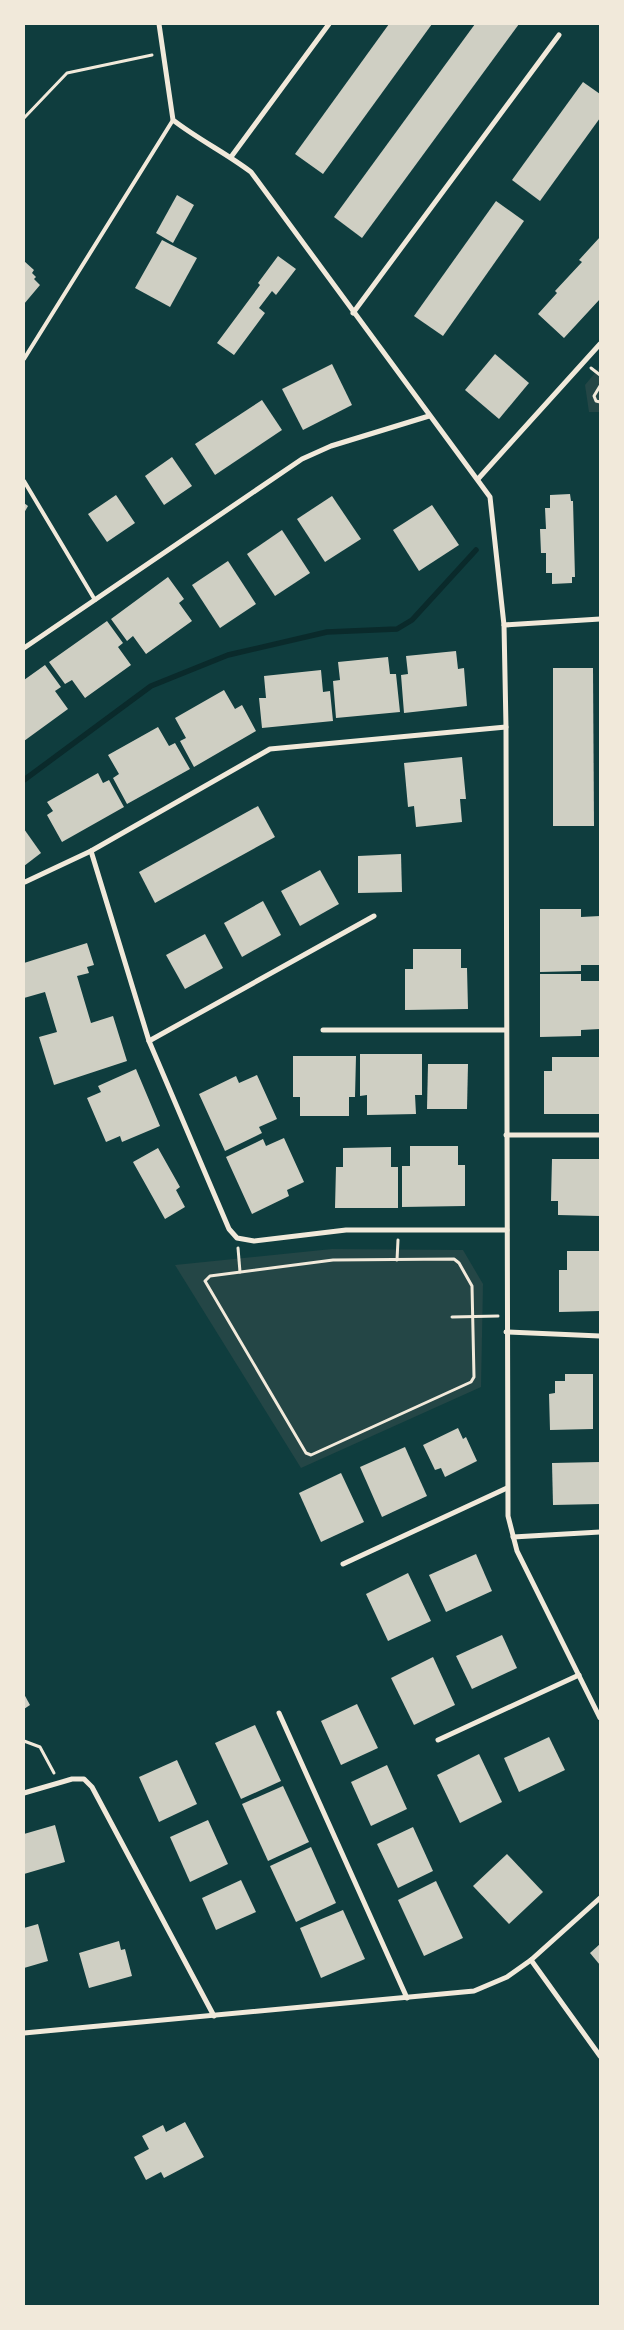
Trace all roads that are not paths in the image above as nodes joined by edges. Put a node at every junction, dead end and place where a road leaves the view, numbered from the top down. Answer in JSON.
{"nodes":[{"id":1,"x":159,"y":24,"type":"edge"},
{"id":2,"x":329,"y":24,"type":"edge"},
{"id":3,"x":559,"y":34,"type":"dead end"},
{"id":4,"x":173,"y":120,"type":"junction"},
{"id":5,"x":231,"y":157,"type":"junction"},
{"id":6,"x":353,"y":312,"type":"junction"},
{"id":7,"x":600,"y":344,"type":"edge"},
{"id":8,"x":24,"y":359,"type":"edge"},
{"id":9,"x":429,"y":416,"type":"junction"},
{"id":10,"x":478,"y":478,"type":"junction"},
{"id":11,"x":24,"y":481,"type":"edge"},
{"id":12,"x":95,"y":600,"type":"junction"},
{"id":13,"x":600,"y":619,"type":"edge"},
{"id":14,"x":504,"y":625,"type":"junction"},
{"id":15,"x":24,"y":648,"type":"edge"},
{"id":16,"x":506,"y":727,"type":"junction"},
{"id":17,"x":91,"y":851,"type":"junction"},
{"id":18,"x":25,"y":882,"type":"edge"},
{"id":19,"x":374,"y":916,"type":"dead end"},
{"id":20,"x":323,"y":1030,"type":"dead end"},
{"id":21,"x":506,"y":1030,"type":"junction"},
{"id":22,"x":149,"y":1041,"type":"junction"},
{"id":23,"x":506,"y":1135,"type":"junction"},
{"id":24,"x":600,"y":1135,"type":"edge"},
{"id":25,"x":507,"y":1230,"type":"junction"},
{"id":26,"x":506,"y":1332,"type":"junction"},
{"id":27,"x":600,"y":1336,"type":"edge"},
{"id":28,"x":507,"y":1488,"type":"junction"},
{"id":29,"x":600,"y":1532,"type":"edge"},
{"id":30,"x":513,"y":1537,"type":"junction"},
{"id":31,"x":343,"y":1564,"type":"dead end"},
{"id":32,"x":579,"y":1675,"type":"junction"},
{"id":33,"x":279,"y":1713,"type":"dead end"},
{"id":34,"x":600,"y":1718,"type":"edge"},
{"id":35,"x":438,"y":1740,"type":"dead end"},
{"id":36,"x":24,"y":1792,"type":"edge"},
{"id":37,"x":600,"y":1898,"type":"edge"},
{"id":38,"x":530,"y":1960,"type":"junction"},
{"id":39,"x":407,"y":1998,"type":"junction"},
{"id":40,"x":214,"y":2016,"type":"junction"},
{"id":41,"x":24,"y":2033,"type":"edge"},
{"id":42,"x":600,"y":2056,"type":"edge"}],
"edges":[{"from":1,"to":4,"type":"street"},
{"from":2,"to":5,"type":"street"},
{"from":3,"to":6,"type":"street"},
{"from":4,"to":5,"type":"street"},
{"from":4,"to":8,"type":"lane"},
{"from":5,"to":6,"type":"street"},
{"from":6,"to":9,"type":"street"},
{"from":7,"to":10,"type":"street"},
{"from":9,"to":10,"type":"street"},
{"from":9,"to":12,"type":"street"},
{"from":10,"to":14,"type":"street"},
{"from":11,"to":12,"type":"lane"},
{"from":12,"to":15,"type":"street"},
{"from":13,"to":14,"type":"street"},
{"from":14,"to":16,"type":"street"},
{"from":16,"to":17,"type":"street"},
{"from":16,"to":21,"type":"street"},
{"from":17,"to":18,"type":"street"},
{"from":17,"to":22,"type":"street"},
{"from":19,"to":22,"type":"street"},
{"from":20,"to":21,"type":"street"},
{"from":21,"to":23,"type":"street"},
{"from":22,"to":25,"type":"street"},
{"from":23,"to":24,"type":"street"},
{"from":23,"to":25,"type":"street"},
{"from":25,"to":26,"type":"street"},
{"from":26,"to":27,"type":"street"},
{"from":26,"to":28,"type":"street"},
{"from":28,"to":30,"type":"street"},
{"from":28,"to":31,"type":"street"},
{"from":29,"to":30,"type":"street"},
{"from":30,"to":32,"type":"street"},
{"from":32,"to":34,"type":"street"},
{"from":32,"to":35,"type":"street"},
{"from":33,"to":39,"type":"street"},
{"from":36,"to":40,"type":"street"},
{"from":37,"to":38,"type":"street"},
{"from":38,"to":39,"type":"street"},
{"from":38,"to":42,"type":"street"},
{"from":39,"to":40,"type":"street"},
{"from":40,"to":41,"type":"street"}]}
